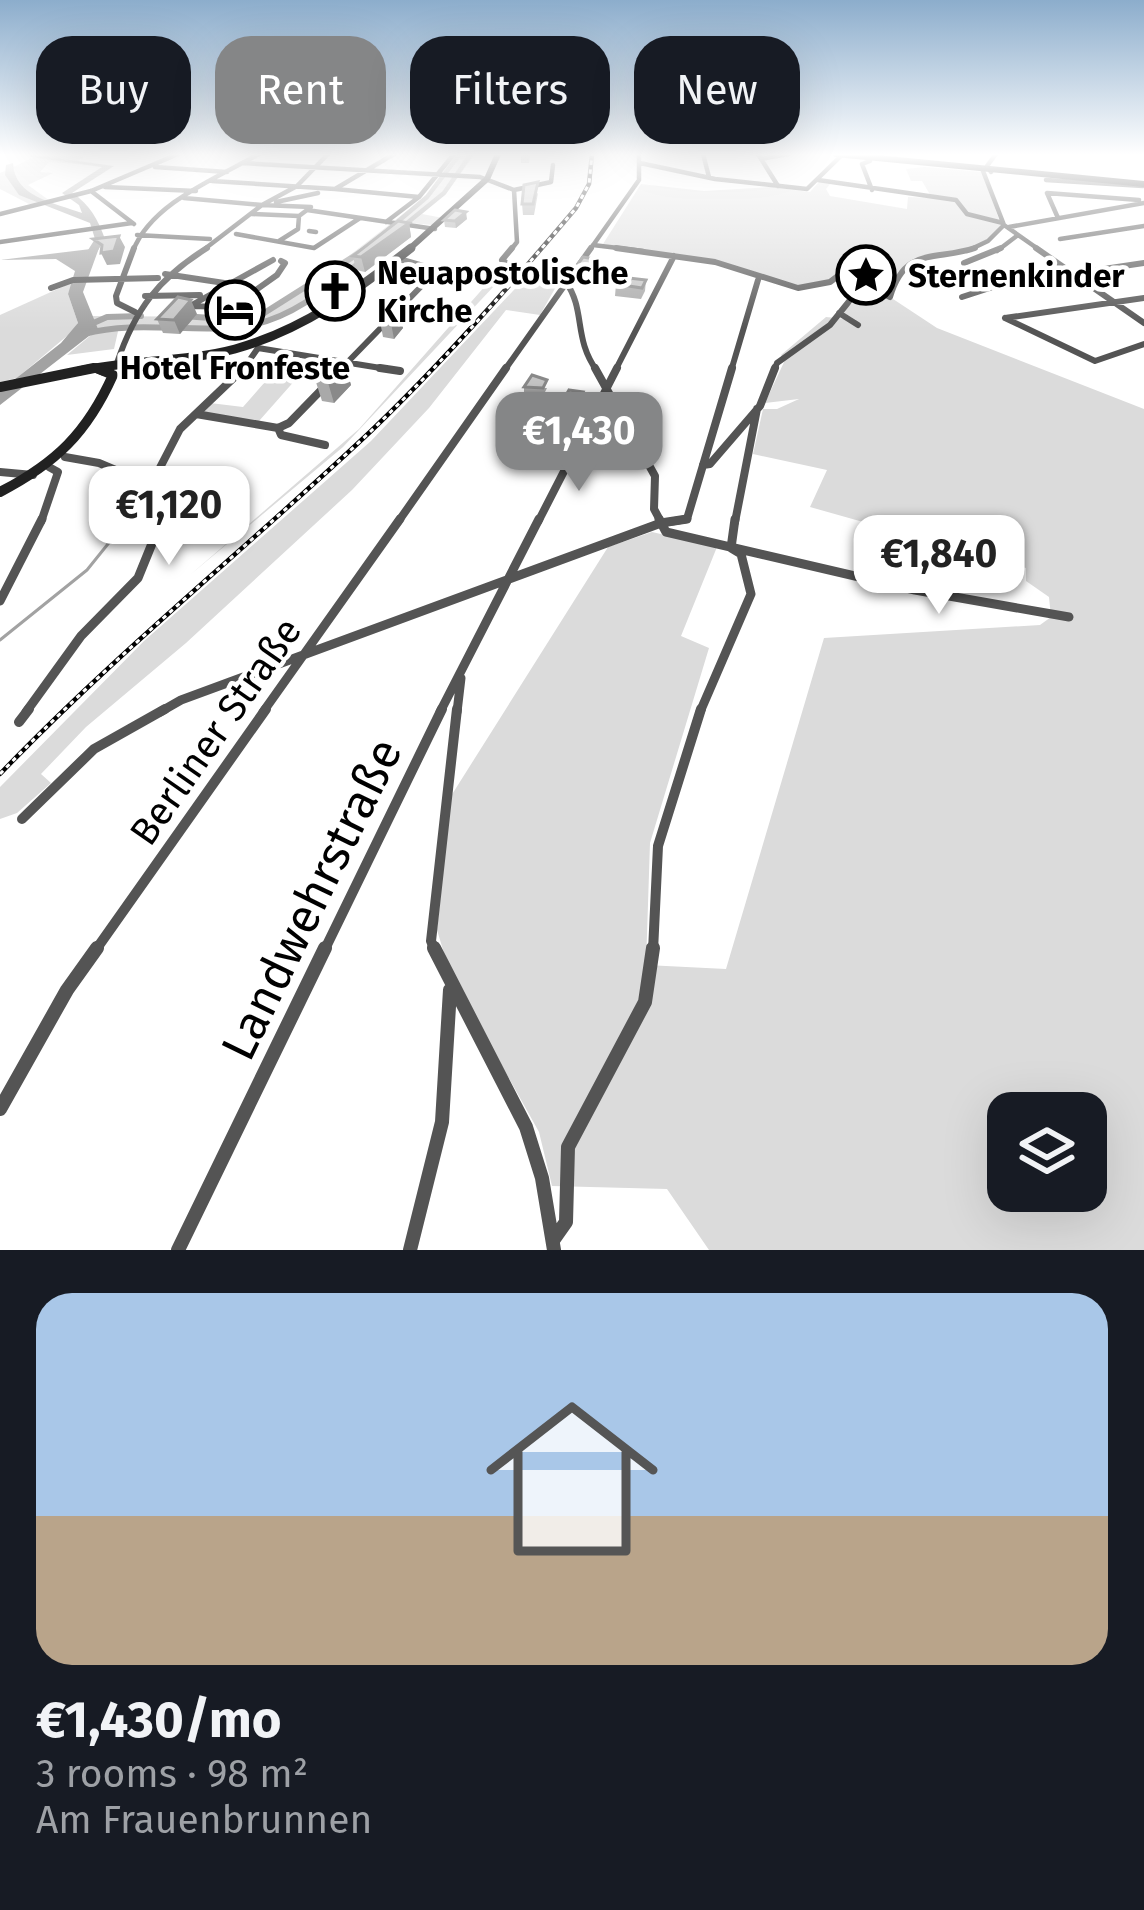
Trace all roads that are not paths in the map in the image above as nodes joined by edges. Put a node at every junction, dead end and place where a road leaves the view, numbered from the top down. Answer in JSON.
{"nodes":[{"id":1,"x":117,"y":212,"type":"edge"},
{"id":2,"x":165,"y":212,"type":"edge"},
{"id":3,"x":307,"y":212,"type":"edge"},
{"id":4,"x":325,"y":212,"type":"edge"},
{"id":5,"x":404,"y":212,"type":"edge"},
{"id":6,"x":453,"y":212,"type":"edge"},
{"id":7,"x":515,"y":212,"type":"edge"},
{"id":8,"x":616,"y":212,"type":"edge"},
{"id":9,"x":966,"y":212,"type":"edge"},
{"id":10,"x":1000,"y":212,"type":"edge"},
{"id":11,"x":1056,"y":212,"type":"edge"},
{"id":12,"x":1088,"y":212,"type":"edge"},
{"id":13,"x":252,"y":214,"type":"joint"},
{"id":14,"x":282,"y":217,"type":"junction"},
{"id":15,"x":298,"y":217,"type":"junction"},
{"id":16,"x":360,"y":218,"type":"junction"},
{"id":17,"x":1058,"y":218,"type":"junction"},
{"id":18,"x":393,"y":223,"type":"junction"},
{"id":19,"x":132,"y":224,"type":"junction"},
{"id":20,"x":1004,"y":224,"type":"junction"},
{"id":21,"x":1144,"y":226,"type":"edge"},
{"id":22,"x":145,"y":227,"type":"junction"},
{"id":23,"x":436,"y":229,"type":"junction"},
{"id":24,"x":318,"y":233,"type":"junction"},
{"id":25,"x":236,"y":234,"type":"dead end"},
{"id":26,"x":137,"y":236,"type":"junction"},
{"id":27,"x":265,"y":236,"type":"junction"},
{"id":28,"x":1018,"y":236,"type":"junction"},
{"id":29,"x":213,"y":239,"type":"junction"},
{"id":30,"x":1060,"y":239,"type":"dead end"},
{"id":31,"x":0,"y":242,"type":"edge"},
{"id":32,"x":279,"y":242,"type":"junction"},
{"id":33,"x":593,"y":245,"type":"junction"},
{"id":34,"x":302,"y":247,"type":"junction"},
{"id":35,"x":674,"y":256,"type":"junction"},
{"id":36,"x":399,"y":259,"type":"junction"},
{"id":37,"x":279,"y":263,"type":"junction"},
{"id":38,"x":964,"y":263,"type":"dead end"},
{"id":39,"x":1144,"y":263,"type":"edge"},
{"id":40,"x":1073,"y":272,"type":"junction"},
{"id":41,"x":161,"y":276,"type":"junction"},
{"id":42,"x":123,"y":278,"type":"junction"},
{"id":43,"x":758,"y":280,"type":"junction"},
{"id":44,"x":566,"y":282,"type":"junction"},
{"id":45,"x":231,"y":284,"type":"junction"},
{"id":46,"x":863,"y":284,"type":"junction"},
{"id":47,"x":51,"y":288,"type":"dead end"},
{"id":48,"x":202,"y":295,"type":"junction"},
{"id":49,"x":145,"y":296,"type":"junction"},
{"id":50,"x":962,"y":297,"type":"dead end"},
{"id":51,"x":1144,"y":298,"type":"edge"},
{"id":52,"x":1112,"y":301,"type":"junction"},
{"id":53,"x":839,"y":313,"type":"junction"},
{"id":54,"x":131,"y":319,"type":"junction"},
{"id":55,"x":1144,"y":322,"type":"edge"},
{"id":56,"x":858,"y":325,"type":"dead end"},
{"id":57,"x":1144,"y":344,"type":"edge"},
{"id":58,"x":257,"y":346,"type":"junction"},
{"id":59,"x":349,"y":361,"type":"junction"},
{"id":60,"x":115,"y":371,"type":"junction"},
{"id":61,"x":400,"y":371,"type":"dead end"},
{"id":62,"x":1,"y":387,"type":"edge"},
{"id":63,"x":609,"y":387,"type":"junction"},
{"id":64,"x":758,"y":409,"type":"junction"},
{"id":65,"x":196,"y":414,"type":"junction"},
{"id":66,"x":278,"y":428,"type":"junction"},
{"id":67,"x":326,"y":446,"type":"dead end"},
{"id":68,"x":64,"y":457,"type":"junction"},
{"id":69,"x":703,"y":465,"type":"junction"},
{"id":70,"x":49,"y":467,"type":"junction"},
{"id":71,"x":0,"y":472,"type":"edge"},
{"id":72,"x":34,"y":475,"type":"junction"},
{"id":73,"x":152,"y":484,"type":"junction"},
{"id":74,"x":0,"y":492,"type":"edge"},
{"id":75,"x":662,"y":524,"type":"junction"},
{"id":76,"x":731,"y":548,"type":"junction"},
{"id":77,"x":510,"y":580,"type":"junction"},
{"id":78,"x":0,"y":602,"type":"edge"},
{"id":79,"x":1069,"y":617,"type":"dead end"},
{"id":80,"x":307,"y":654,"type":"junction"},
{"id":81,"x":462,"y":672,"type":"junction"},
{"id":82,"x":19,"y":722,"type":"dead end"},
{"id":83,"x":22,"y":819,"type":"dead end"},
{"id":84,"x":450,"y":986,"type":"junction"},
{"id":85,"x":0,"y":1109,"type":"edge"},
{"id":86,"x":554,"y":1245,"type":"edge"},
{"id":87,"x":178,"y":1250,"type":"edge"},
{"id":88,"x":410,"y":1250,"type":"edge"}],
"edges":[{"from":1,"to":19,"type":"street"},
{"from":2,"to":22,"type":"street"},
{"from":3,"to":15,"type":"street"},
{"from":4,"to":16,"type":"street"},
{"from":5,"to":18,"type":"street"},
{"from":6,"to":23,"type":"main road"},
{"from":7,"to":44,"type":"street","bridge":true},
{"from":8,"to":33,"type":"street","name":"Berliner Straße"},
{"from":9,"to":20,"type":"street"},
{"from":10,"to":20,"type":"street"},
{"from":11,"to":17,"type":"street"},
{"from":12,"to":17,"type":"street"},
{"from":13,"to":14,"type":"street"},
{"from":13,"to":29,"type":"street"},
{"from":14,"to":15,"type":"street"},
{"from":14,"to":27,"type":"street"},
{"from":15,"to":24,"type":"street"},
{"from":16,"to":18,"type":"street"},
{"from":16,"to":24,"type":"street"},
{"from":17,"to":20,"type":"street"},
{"from":18,"to":23,"type":"street"},
{"from":19,"to":22,"type":"street"},
{"from":19,"to":31,"type":"street"},
{"from":20,"to":28,"type":"street"},
{"from":20,"to":46,"type":"street"},
{"from":21,"to":30,"type":"street"},
{"from":22,"to":26,"type":"street"},
{"from":23,"to":36,"type":"main road"},
{"from":24,"to":32,"type":"street"},
{"from":24,"to":34,"type":"street"},
{"from":25,"to":27,"type":"street"},
{"from":26,"to":29,"type":"street"},
{"from":26,"to":42,"type":"street"},
{"from":27,"to":32,"type":"street"},
{"from":28,"to":38,"type":"street"},
{"from":28,"to":40,"type":"street"},
{"from":29,"to":41,"type":"street"},
{"from":32,"to":34,"type":"street"},
{"from":32,"to":37,"type":"street"},
{"from":33,"to":35,"type":"street"},
{"from":33,"to":44,"type":"street","name":"Berliner Straße"},
{"from":34,"to":37,"type":"street"},
{"from":35,"to":43,"type":"street"},
{"from":35,"to":63,"type":"street","name":"Landwehrstraße"},
{"from":36,"to":58,"type":"main road"},
{"from":36,"to":59,"type":"street"},
{"from":37,"to":45,"type":"street"},
{"from":37,"to":48,"type":"street"},
{"from":39,"to":40,"type":"street"},
{"from":40,"to":50,"type":"street"},
{"from":40,"to":52,"type":"street"},
{"from":41,"to":42,"type":"street"},
{"from":41,"to":45,"type":"street"},
{"from":41,"to":49,"type":"street"},
{"from":42,"to":47,"type":"street"},
{"from":42,"to":54,"type":"street"},
{"from":43,"to":46,"type":"street"},
{"from":43,"to":69,"type":"street"},
{"from":44,"to":63,"type":"street"},
{"from":44,"to":80,"type":"street","name":"Berliner Straße"},
{"from":45,"to":48,"type":"street"},
{"from":46,"to":53,"type":"street"},
{"from":48,"to":49,"type":"street"},
{"from":49,"to":54,"type":"street"},
{"from":51,"to":52,"type":"street"},
{"from":52,"to":55,"type":"street"},
{"from":52,"to":57,"type":"street"},
{"from":53,"to":56,"type":"street"},
{"from":53,"to":64,"type":"street"},
{"from":54,"to":60,"type":"street"},
{"from":58,"to":59,"type":"street"},
{"from":58,"to":60,"type":"main road"},
{"from":58,"to":65,"type":"street"},
{"from":59,"to":61,"type":"street"},
{"from":59,"to":66,"type":"street"},
{"from":60,"to":62,"type":"main road"},
{"from":60,"to":68,"type":"main road"},
{"from":63,"to":75,"type":"street"},
{"from":63,"to":77,"type":"street","name":"Landwehrstraße"},
{"from":64,"to":69,"type":"street"},
{"from":64,"to":76,"type":"street"},
{"from":65,"to":66,"type":"street"},
{"from":65,"to":73,"type":"street"},
{"from":66,"to":67,"type":"street"},
{"from":68,"to":70,"type":"main road"},
{"from":68,"to":73,"type":"street"},
{"from":69,"to":75,"type":"street"},
{"from":70,"to":72,"type":"main road"},
{"from":70,"to":78,"type":"street"},
{"from":71,"to":72,"type":"street"},
{"from":72,"to":74,"type":"main road"},
{"from":73,"to":82,"type":"street"},
{"from":75,"to":76,"type":"street"},
{"from":75,"to":77,"type":"street"},
{"from":76,"to":79,"type":"street"},
{"from":76,"to":86,"type":"street"},
{"from":77,"to":80,"type":"street"},
{"from":77,"to":81,"type":"street","name":"Landwehrstraße"},
{"from":80,"to":83,"type":"street"},
{"from":80,"to":85,"type":"street","name":"Berliner Straße"},
{"from":81,"to":84,"type":"street"},
{"from":81,"to":87,"type":"street","name":"Landwehrstraße"},
{"from":84,"to":86,"type":"street"},
{"from":84,"to":88,"type":"street"}]}
